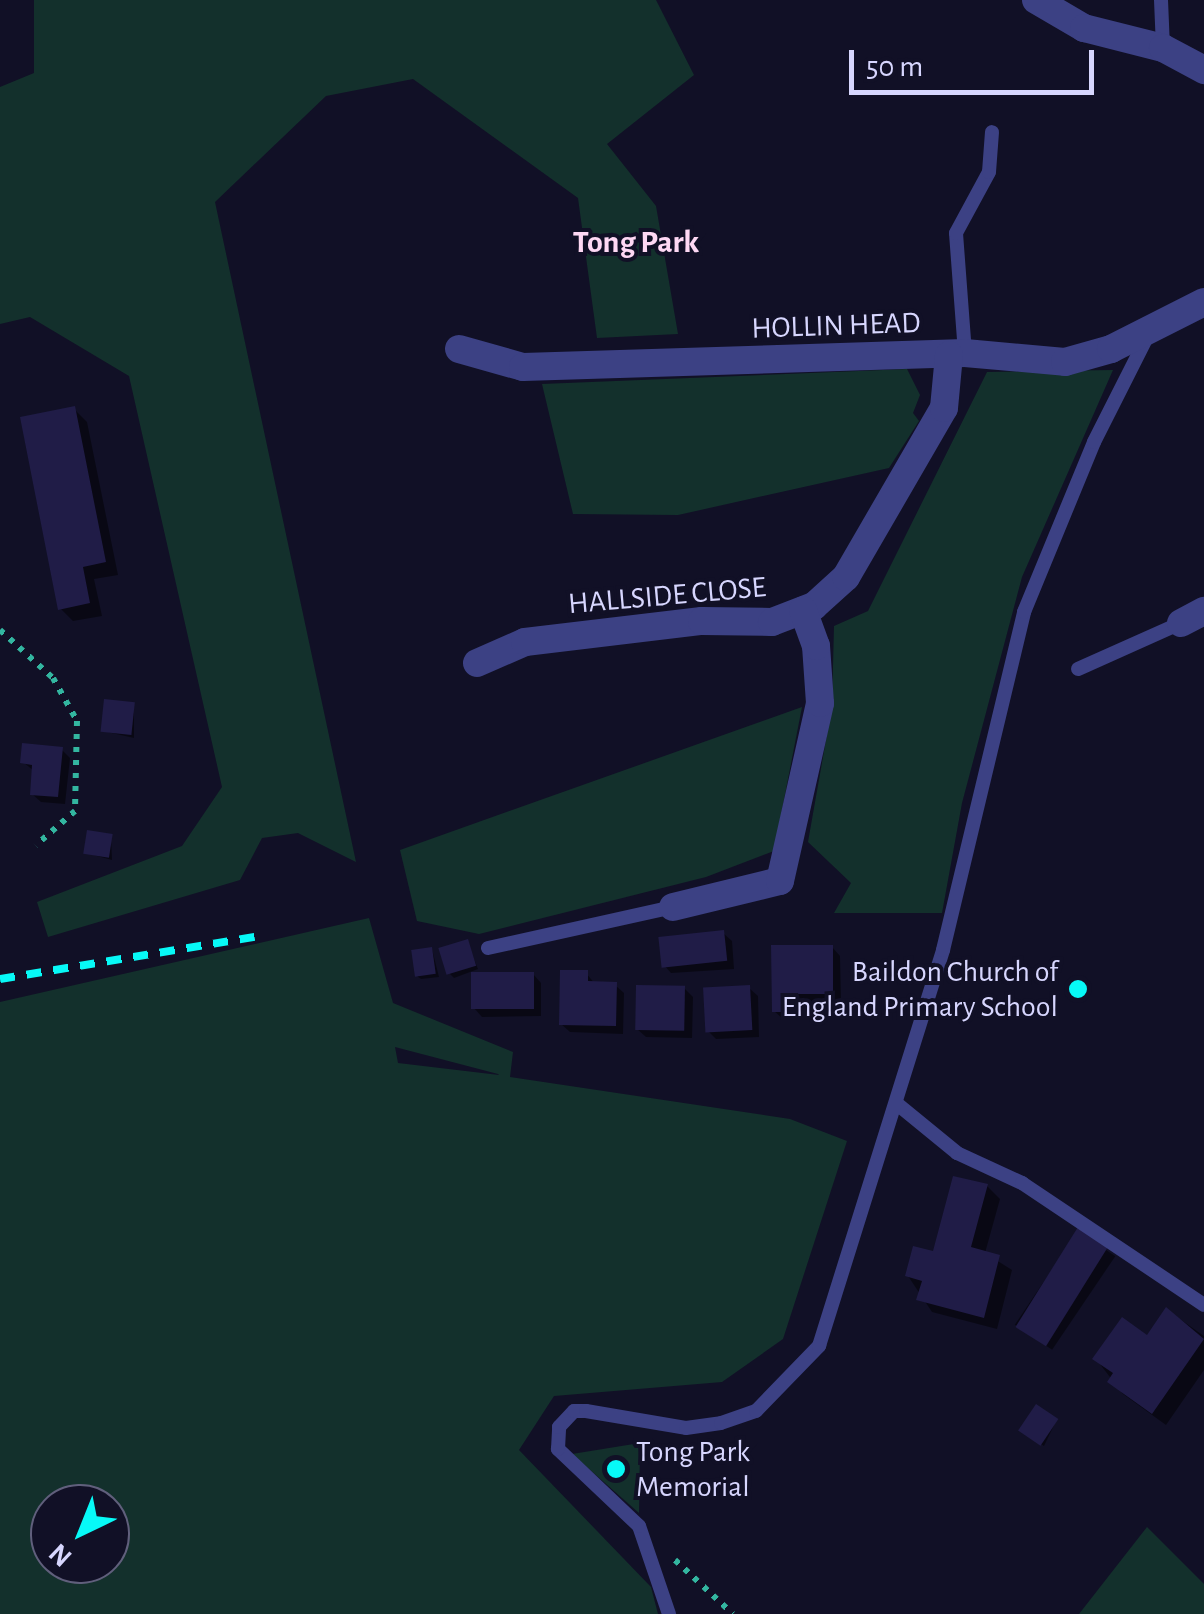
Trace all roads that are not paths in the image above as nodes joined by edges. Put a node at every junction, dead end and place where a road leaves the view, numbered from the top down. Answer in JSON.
{"nodes":[{"id":1,"x":1036,"y":0,"type":"edge"},
{"id":2,"x":1161,"y":0,"type":"edge"},
{"id":3,"x":1162,"y":48,"type":"junction"},
{"id":4,"x":1204,"y":70,"type":"edge"},
{"id":5,"x":992,"y":132,"type":"dead end"},
{"id":6,"x":1202,"y":310,"type":"edge"},
{"id":7,"x":1150,"y":330,"type":"junction"},
{"id":8,"x":458,"y":350,"type":"dead end"},
{"id":9,"x":957,"y":354,"type":"junction"},
{"id":10,"x":803,"y":610,"type":"junction"},
{"id":11,"x":1192,"y":617,"type":"edge"},
{"id":12,"x":477,"y":663,"type":"dead end"},
{"id":13,"x":1078,"y":668,"type":"dead end"},
{"id":14,"x":673,"y":907,"type":"joint"},
{"id":15,"x":488,"y":948,"type":"dead end"},
{"id":16,"x":896,"y":1103,"type":"junction"},
{"id":17,"x":1204,"y":1305,"type":"edge"},
{"id":18,"x":669,"y":1614,"type":"edge"}],
"edges":[{"from":1,"to":3,"type":"street"},
{"from":2,"to":3,"type":"lane"},
{"from":3,"to":4,"type":"street"},
{"from":5,"to":9,"type":"lane"},
{"from":6,"to":7,"type":"street","name":"HOLLIN HEAD"},
{"from":7,"to":9,"type":"street","name":"HOLLIN HEAD"},
{"from":7,"to":16,"type":"lane"},
{"from":8,"to":9,"type":"street","name":"HOLLIN HEAD"},
{"from":9,"to":10,"type":"street","name":"HALLSIDE CLOSE"},
{"from":10,"to":12,"type":"street","name":"HALLSIDE CLOSE"},
{"from":10,"to":14,"type":"street"},
{"from":11,"to":13,"type":"lane"},
{"from":14,"to":15,"type":"lane"},
{"from":16,"to":17,"type":"lane"},
{"from":16,"to":18,"type":"lane"}]}
